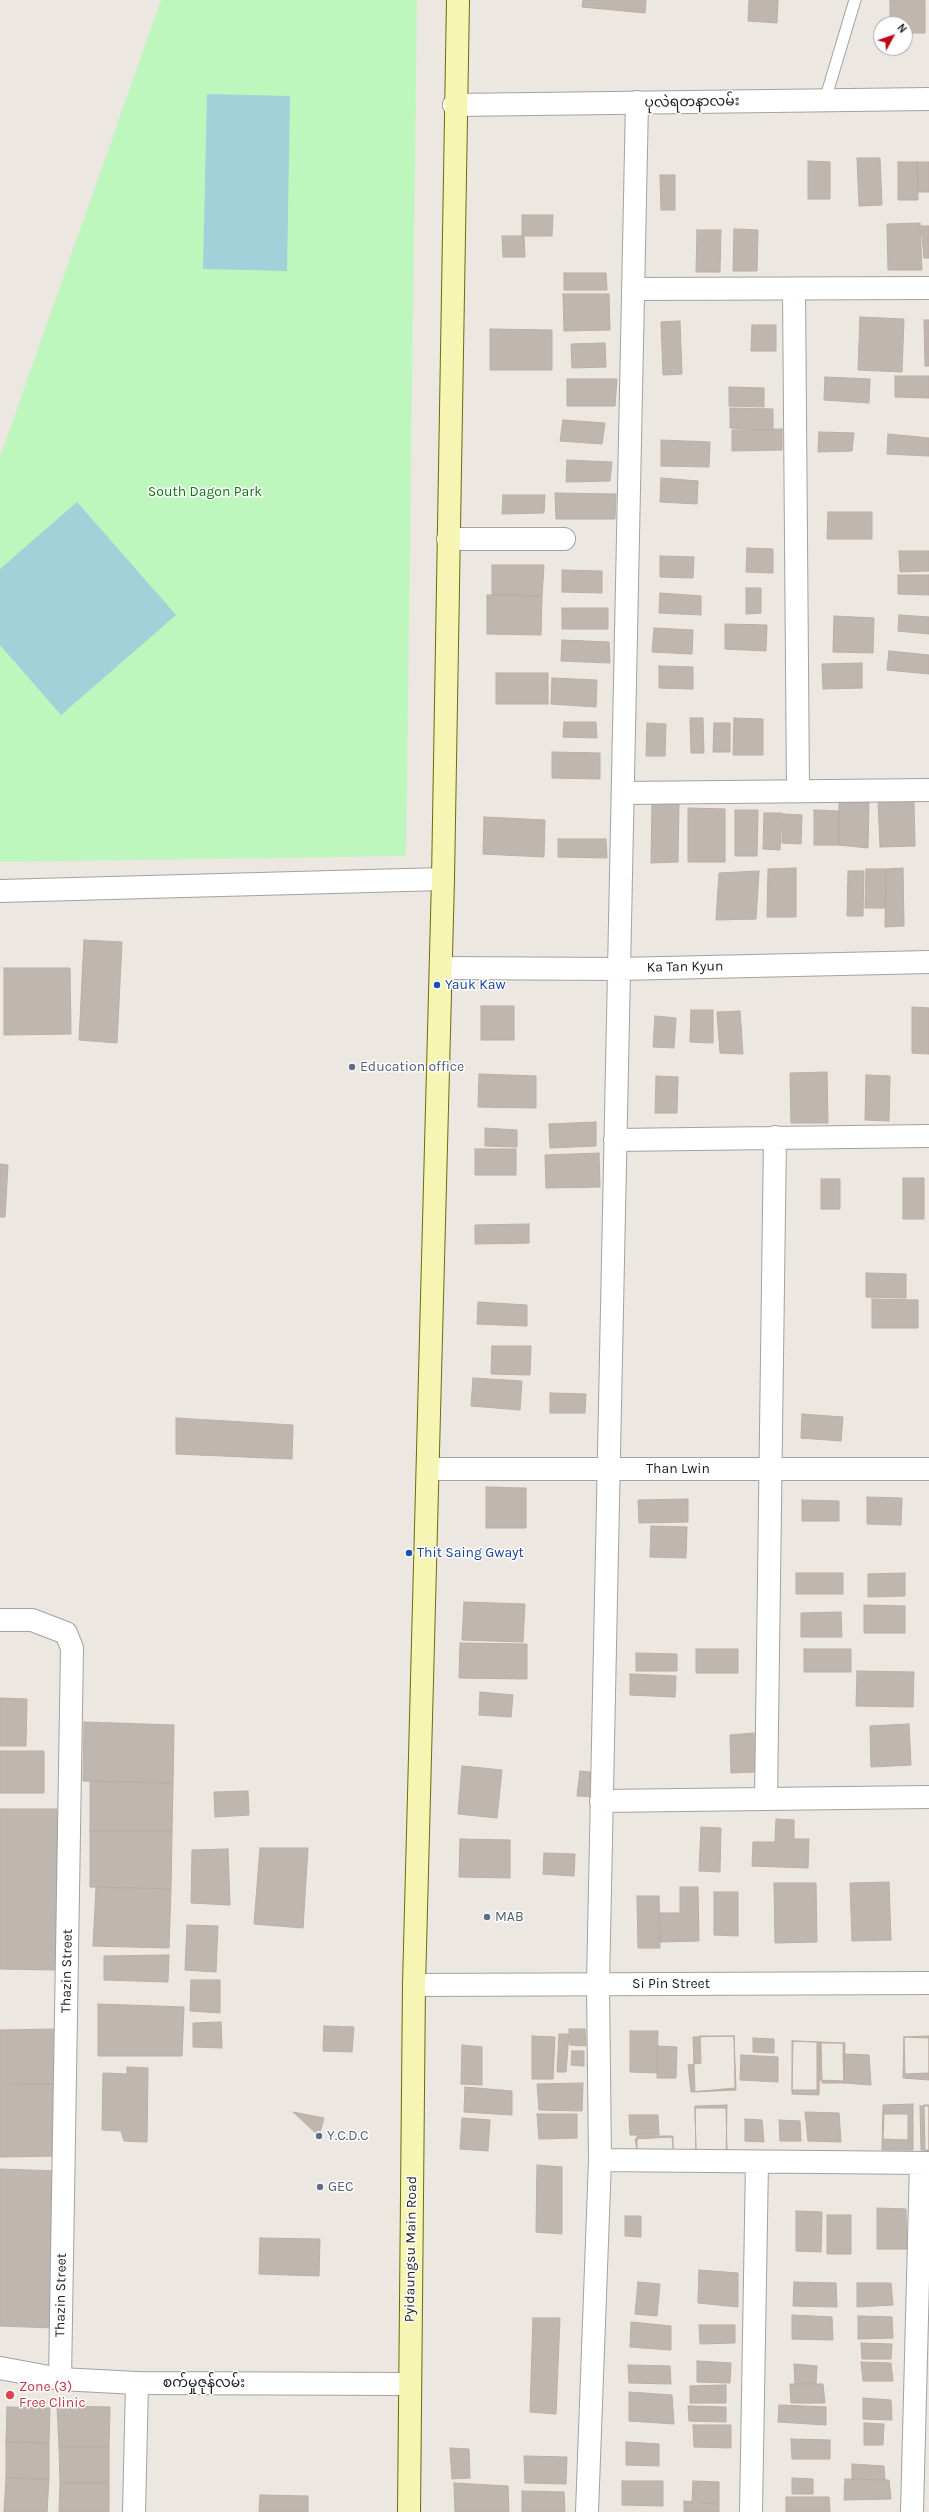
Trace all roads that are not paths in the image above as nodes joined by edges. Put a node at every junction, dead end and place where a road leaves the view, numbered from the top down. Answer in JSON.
{"nodes":[{"id":1,"x":458,"y":0,"type":"edge"},
{"id":2,"x":854,"y":0,"type":"edge"},
{"id":3,"x":929,"y":99,"type":"edge"},
{"id":4,"x":825,"y":100,"type":"junction"},
{"id":5,"x":637,"y":102,"type":"junction"},
{"id":6,"x":454,"y":105,"type":"junction"},
{"id":7,"x":929,"y":288,"type":"edge"},
{"id":8,"x":633,"y":289,"type":"junction"},
{"id":9,"x":794,"y":289,"type":"junction"},
{"id":10,"x":448,"y":539,"type":"junction"},
{"id":11,"x":564,"y":539,"type":"dead end"},
{"id":12,"x":929,"y":790,"type":"edge"},
{"id":13,"x":798,"y":791,"type":"junction"},
{"id":14,"x":622,"y":793,"type":"junction"},
{"id":15,"x":443,"y":879,"type":"junction"},
{"id":16,"x":0,"y":891,"type":"edge"},
{"id":17,"x":929,"y":962,"type":"edge"},
{"id":18,"x":441,"y":968,"type":"junction"},
{"id":19,"x":619,"y":969,"type":"junction"},
{"id":20,"x":929,"y":1136,"type":"edge"},
{"id":21,"x":775,"y":1137,"type":"junction"},
{"id":22,"x":615,"y":1140,"type":"junction"},
{"id":23,"x":428,"y":1469,"type":"junction"},
{"id":24,"x":608,"y":1469,"type":"junction"},
{"id":25,"x":770,"y":1469,"type":"junction"},
{"id":26,"x":929,"y":1469,"type":"edge"},
{"id":27,"x":0,"y":1620,"type":"edge"},
{"id":28,"x":929,"y":1797,"type":"edge"},
{"id":29,"x":766,"y":1799,"type":"junction"},
{"id":30,"x":601,"y":1800,"type":"junction"},
{"id":31,"x":929,"y":1983,"type":"edge"},
{"id":32,"x":598,"y":1984,"type":"junction"},
{"id":33,"x":414,"y":1985,"type":"junction"},
{"id":34,"x":600,"y":2160,"type":"junction"},
{"id":35,"x":757,"y":2162,"type":"junction"},
{"id":36,"x":925,"y":2163,"type":"edge"},
{"id":37,"x":0,"y":2368,"type":"edge"},
{"id":38,"x":60,"y":2379,"type":"junction"},
{"id":39,"x":137,"y":2383,"type":"junction"},
{"id":40,"x":410,"y":2384,"type":"junction"},
{"id":41,"x":134,"y":2512,"type":"edge"},
{"id":42,"x":409,"y":2512,"type":"edge"},
{"id":43,"x":587,"y":2512,"type":"edge"},
{"id":44,"x":751,"y":2512,"type":"edge"},
{"id":45,"x":912,"y":2512,"type":"edge"}],
"edges":[{"from":1,"to":6,"type":"main road","name":"Pyidaungsu Main Road"},
{"from":2,"to":4,"type":"lane"},
{"from":3,"to":4,"type":"street","name":"ပုလဲရတနာလမ်း"},
{"from":4,"to":5,"type":"street","name":"ပုလဲရတနာလမ်း"},
{"from":5,"to":6,"type":"street","name":"ပုလဲရတနာလမ်း"},
{"from":5,"to":8,"type":"street"},
{"from":6,"to":10,"type":"main road","name":"Pyidaungsu Main Road"},
{"from":7,"to":9,"type":"street"},
{"from":8,"to":9,"type":"street"},
{"from":8,"to":14,"type":"street"},
{"from":9,"to":13,"type":"street"},
{"from":10,"to":11,"type":"street"},
{"from":10,"to":15,"type":"main road","name":"Pyidaungsu Main Road"},
{"from":12,"to":13,"type":"street"},
{"from":13,"to":14,"type":"street"},
{"from":14,"to":19,"type":"street"},
{"from":15,"to":16,"type":"street"},
{"from":15,"to":18,"type":"main road","name":"Pyidaungsu Main Road"},
{"from":17,"to":19,"type":"street","name":"Ka Tan Kyun"},
{"from":18,"to":19,"type":"street","name":"Ka Tan Kyun"},
{"from":18,"to":23,"type":"main road","name":"Pyidaungsu Main Road"},
{"from":19,"to":22,"type":"street"},
{"from":20,"to":21,"type":"street"},
{"from":21,"to":22,"type":"street"},
{"from":21,"to":25,"type":"street"},
{"from":22,"to":24,"type":"street"},
{"from":23,"to":24,"type":"street","name":"Than Lwin"},
{"from":23,"to":33,"type":"main road","name":"Pyidaungsu Main Road"},
{"from":24,"to":25,"type":"street","name":"Than Lwin"},
{"from":24,"to":30,"type":"street"},
{"from":25,"to":26,"type":"street","name":"Than Lwin"},
{"from":25,"to":29,"type":"street"},
{"from":27,"to":38,"type":"street","name":"Thazin Street"},
{"from":28,"to":29,"type":"street"},
{"from":29,"to":30,"type":"street"},
{"from":30,"to":32,"type":"street"},
{"from":31,"to":32,"type":"street","name":"Si Pin Street"},
{"from":32,"to":33,"type":"street","name":"Si Pin Street"},
{"from":32,"to":34,"type":"street"},
{"from":33,"to":40,"type":"main road","name":"Pyidaungsu Main Road"},
{"from":34,"to":35,"type":"street"},
{"from":34,"to":43,"type":"street"},
{"from":35,"to":36,"type":"street"},
{"from":35,"to":44,"type":"street"},
{"from":36,"to":45,"type":"street"},
{"from":37,"to":38,"type":"street","name":"စက်မှုဇုန်လမ်း"},
{"from":38,"to":39,"type":"street","name":"စက်မှုဇုန်လမ်း"},
{"from":39,"to":40,"type":"street","name":"စက်မှုဇုန်လမ်း"},
{"from":39,"to":41,"type":"street"},
{"from":40,"to":42,"type":"main road","name":"Pyidaungsu Main Road"}]}
